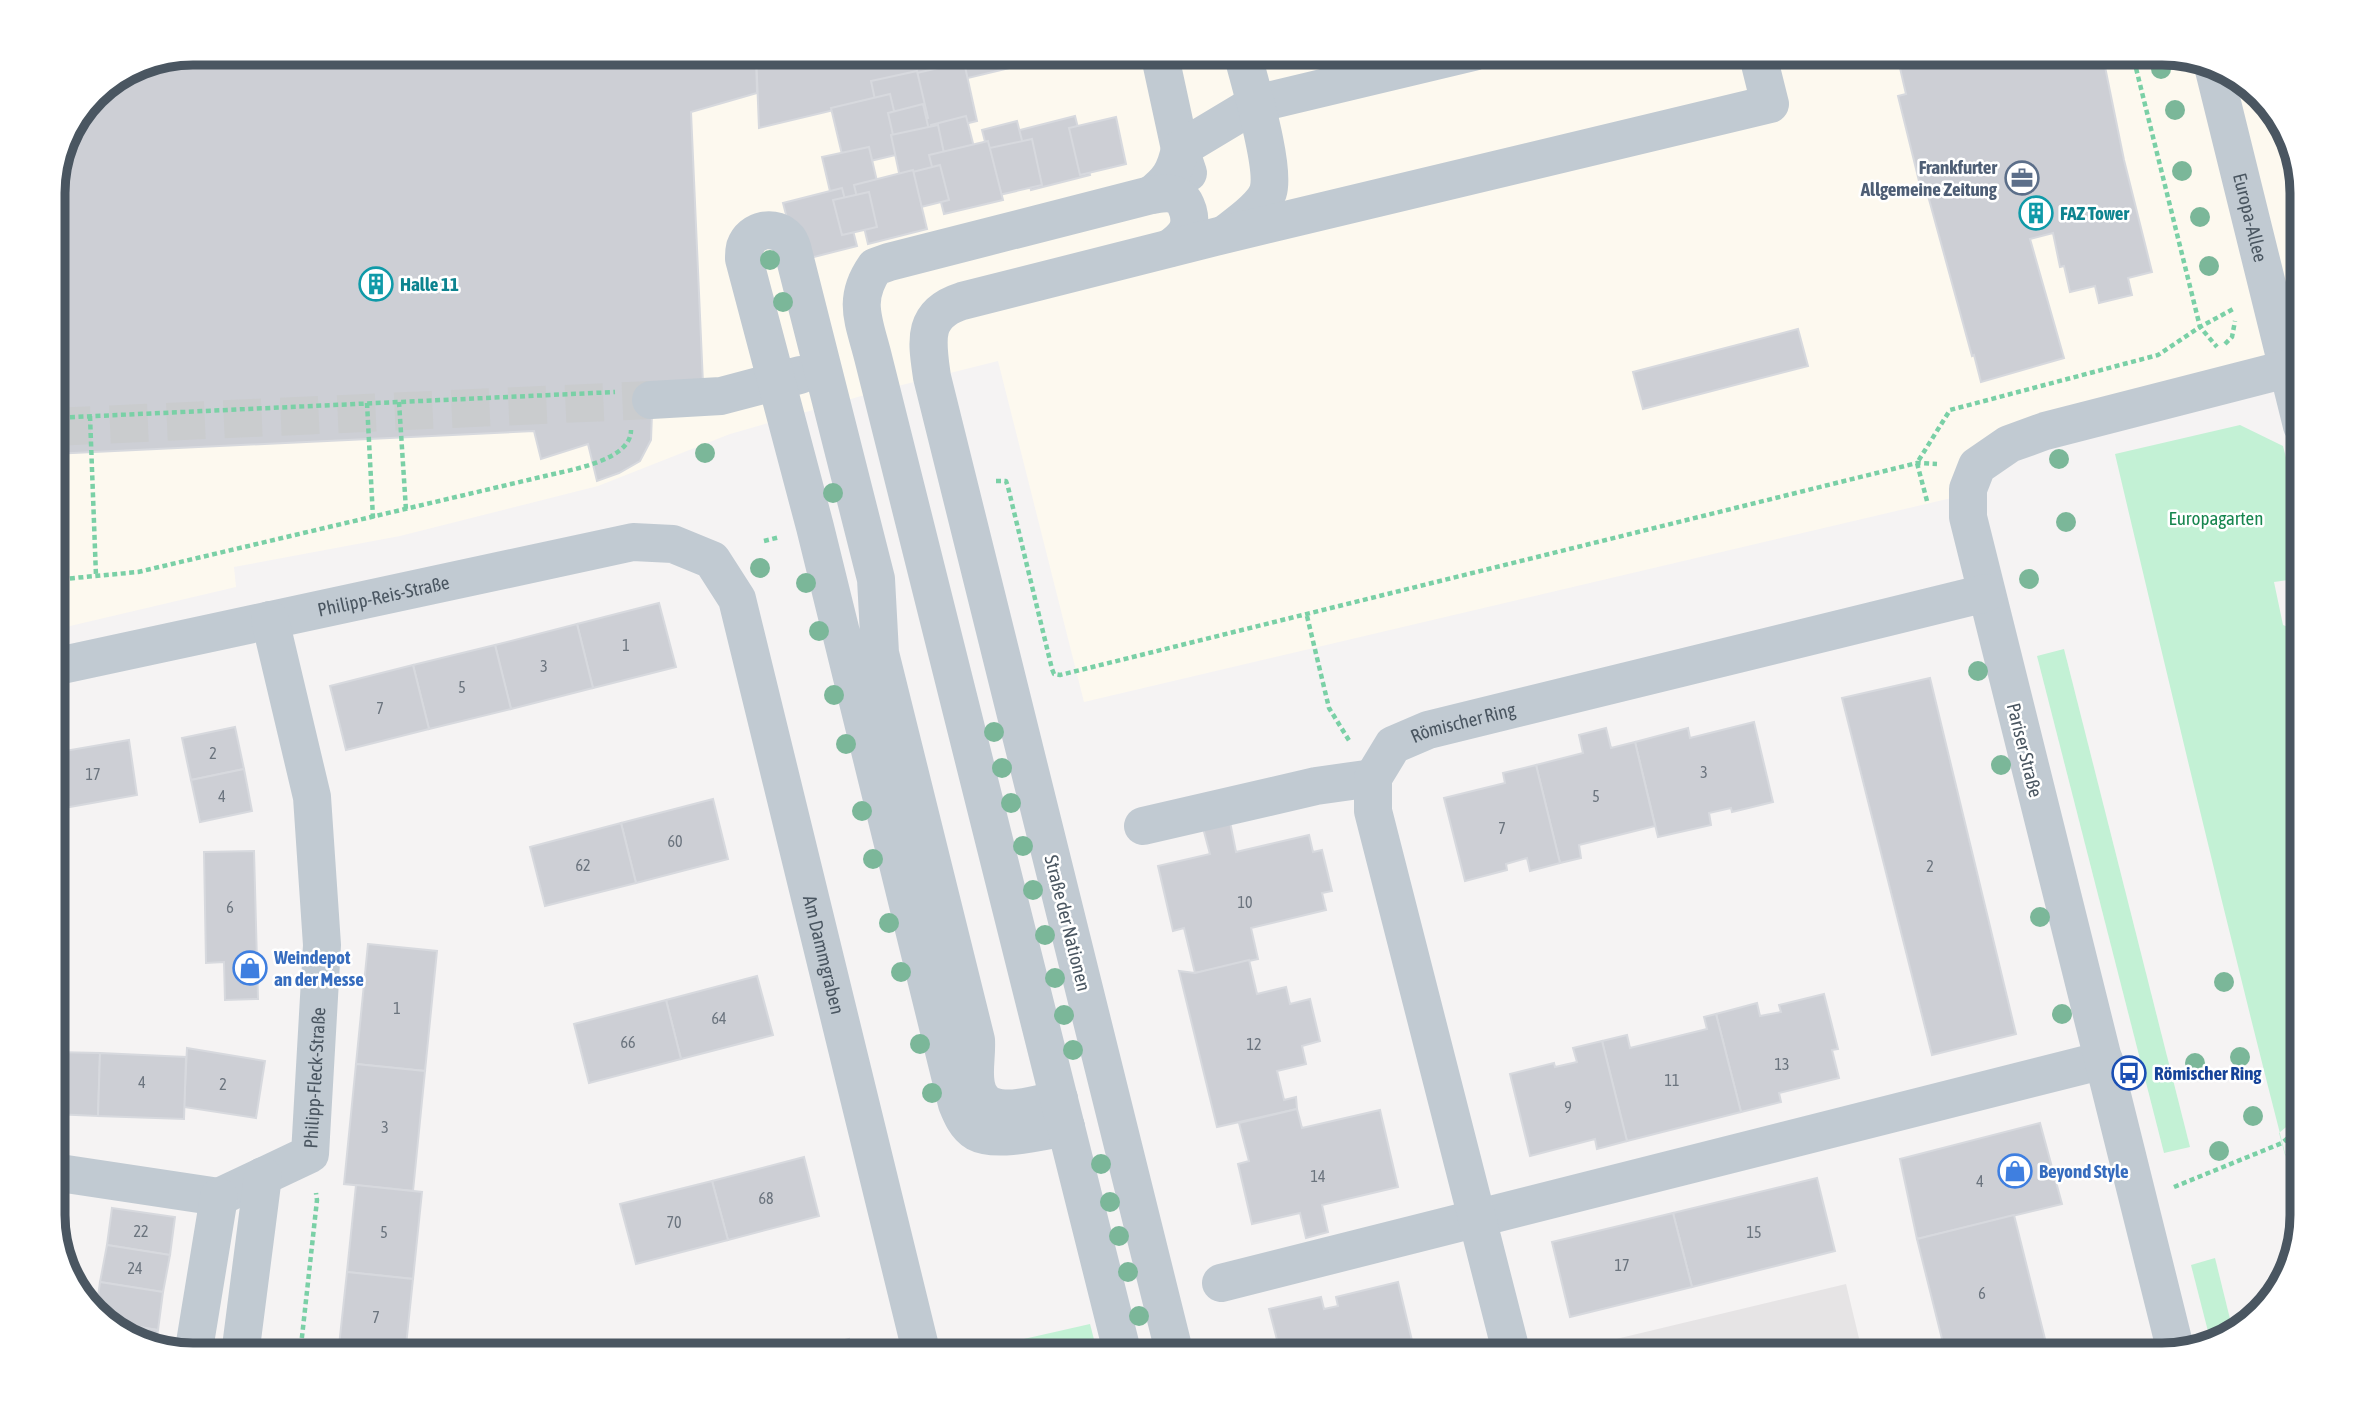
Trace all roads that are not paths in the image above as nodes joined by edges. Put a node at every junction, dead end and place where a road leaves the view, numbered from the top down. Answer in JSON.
{"nodes":[{"id":1,"x":1162,"y":65,"type":"edge"},
{"id":2,"x":1245,"y":65,"type":"edge"},
{"id":3,"x":1418,"y":65,"type":"edge"},
{"id":4,"x":1760,"y":65,"type":"edge"},
{"id":5,"x":2216,"y":77,"type":"edge"},
{"id":6,"x":1255,"y":104,"type":"junction"},
{"id":7,"x":1180,"y":149,"type":"junction"},
{"id":8,"x":1151,"y":195,"type":"junction"},
{"id":9,"x":1223,"y":235,"type":"junction"},
{"id":10,"x":1170,"y":248,"type":"junction"},
{"id":11,"x":2290,"y":349,"type":"edge"},
{"id":12,"x":873,"y":357,"type":"junction"},
{"id":13,"x":2290,"y":368,"type":"edge"},
{"id":14,"x":823,"y":370,"type":"junction"},
{"id":15,"x":776,"y":382,"type":"junction"},
{"id":16,"x":633,"y":406,"type":"tunnel mouth"},
{"id":17,"x":712,"y":560,"type":"joint"},
{"id":18,"x":984,"y":585,"type":"junction"},
{"id":19,"x":1986,"y":593,"type":"junction"},
{"id":20,"x":934,"y":597,"type":"junction"},
{"id":21,"x":270,"y":620,"type":"junction"},
{"id":22,"x":65,"y":664,"type":"edge"},
{"id":23,"x":1373,"y":778,"type":"junction"},
{"id":24,"x":1143,"y":826,"type":"dead end"},
{"id":25,"x":2104,"y":1060,"type":"junction"},
{"id":26,"x":1063,"y":1113,"type":"junction"},
{"id":27,"x":65,"y":1174,"type":"edge"},
{"id":28,"x":263,"y":1176,"type":"junction"},
{"id":29,"x":219,"y":1196,"type":"junction"},
{"id":30,"x":1477,"y":1217,"type":"junction"},
{"id":31,"x":1221,"y":1283,"type":"dead end"},
{"id":32,"x":2174,"y":1342,"type":"edge"},
{"id":33,"x":195,"y":1343,"type":"edge"},
{"id":34,"x":242,"y":1343,"type":"edge"},
{"id":35,"x":919,"y":1343,"type":"edge"},
{"id":36,"x":1120,"y":1343,"type":"edge"},
{"id":37,"x":1172,"y":1343,"type":"edge"},
{"id":38,"x":1509,"y":1343,"type":"edge"}],
"edges":[{"from":1,"to":7,"type":"street"},
{"from":2,"to":6,"type":"street"},
{"from":3,"to":6,"type":"street"},
{"from":4,"to":9,"type":"street","name":"Straße der Nationen"},
{"from":5,"to":11,"type":"street","name":"Europa-Allee"},
{"from":6,"to":7,"type":"street"},
{"from":6,"to":9,"type":"street"},
{"from":7,"to":8,"type":"street"},
{"from":7,"to":9,"type":"street"},
{"from":8,"to":10,"type":"street"},
{"from":8,"to":12,"type":"street"},
{"from":9,"to":10,"type":"street","name":"Straße der Nationen"},
{"from":10,"to":18,"type":"street","name":"Straße der Nationen"},
{"from":12,"to":14,"type":"street"},
{"from":12,"to":20,"type":"street"},
{"from":13,"to":19,"type":"street","name":"Pariser Straße"},
{"from":14,"to":15,"type":"street"},
{"from":14,"to":15,"type":"street"},
{"from":14,"to":26,"type":"street"},
{"from":15,"to":16,"type":"street"},
{"from":15,"to":26,"type":"street"},
{"from":17,"to":21,"type":"street","name":"Philipp-Reis-Straße"},
{"from":17,"to":35,"type":"street","name":"Am Dammgraben"},
{"from":18,"to":20,"type":"street"},
{"from":18,"to":37,"type":"street","name":"Straße der Nationen"},
{"from":19,"to":23,"type":"street","name":"Römischer Ring"},
{"from":19,"to":25,"type":"street","name":"Pariser Straße"},
{"from":20,"to":26,"type":"street"},
{"from":21,"to":22,"type":"street","name":"Philipp-Reis-Straße"},
{"from":21,"to":28,"type":"street","name":"Philipp-Fleck-Straße"},
{"from":23,"to":24,"type":"street"},
{"from":23,"to":30,"type":"street"},
{"from":25,"to":30,"type":"street"},
{"from":25,"to":32,"type":"street","name":"Pariser Straße"},
{"from":26,"to":36,"type":"street"},
{"from":27,"to":29,"type":"street"},
{"from":28,"to":29,"type":"street","name":"Philipp-Fleck-Straße"},
{"from":28,"to":34,"type":"street"},
{"from":29,"to":33,"type":"street"},
{"from":30,"to":31,"type":"street"},
{"from":30,"to":38,"type":"street"}]}
